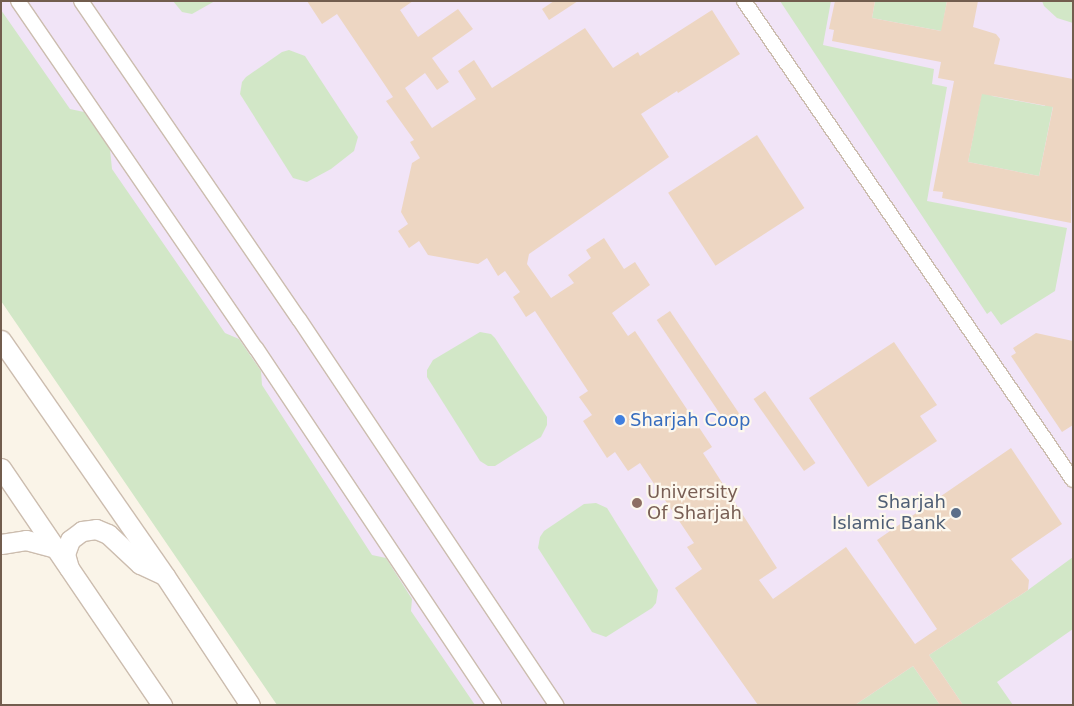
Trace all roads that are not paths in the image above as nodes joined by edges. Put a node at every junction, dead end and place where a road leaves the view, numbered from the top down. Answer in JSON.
{"nodes":[{"id":1,"x":18,"y":1,"type":"edge"},
{"id":2,"x":81,"y":1,"type":"edge"},
{"id":3,"x":744,"y":1,"type":"edge"},
{"id":4,"x":1,"y":340,"type":"edge"},
{"id":5,"x":1,"y":468,"type":"edge"},
{"id":6,"x":1073,"y":480,"type":"edge"},
{"id":7,"x":1,"y":544,"type":"edge"},
{"id":8,"x":55,"y":548,"type":"junction"},
{"id":9,"x":69,"y":569,"type":"junction"},
{"id":10,"x":165,"y":576,"type":"junction"},
{"id":11,"x":162,"y":705,"type":"edge"},
{"id":12,"x":250,"y":705,"type":"edge"},
{"id":13,"x":494,"y":705,"type":"edge"},
{"id":14,"x":556,"y":705,"type":"edge"}],
"edges":[{"from":1,"to":13,"type":"street"},
{"from":2,"to":14,"type":"street"},
{"from":3,"to":6,"type":"street"},
{"from":4,"to":10,"type":"street"},
{"from":5,"to":8,"type":"street"},
{"from":7,"to":8,"type":"street"},
{"from":8,"to":9,"type":"street"},
{"from":9,"to":10,"type":"street"},
{"from":9,"to":11,"type":"street"},
{"from":10,"to":12,"type":"street"}]}
